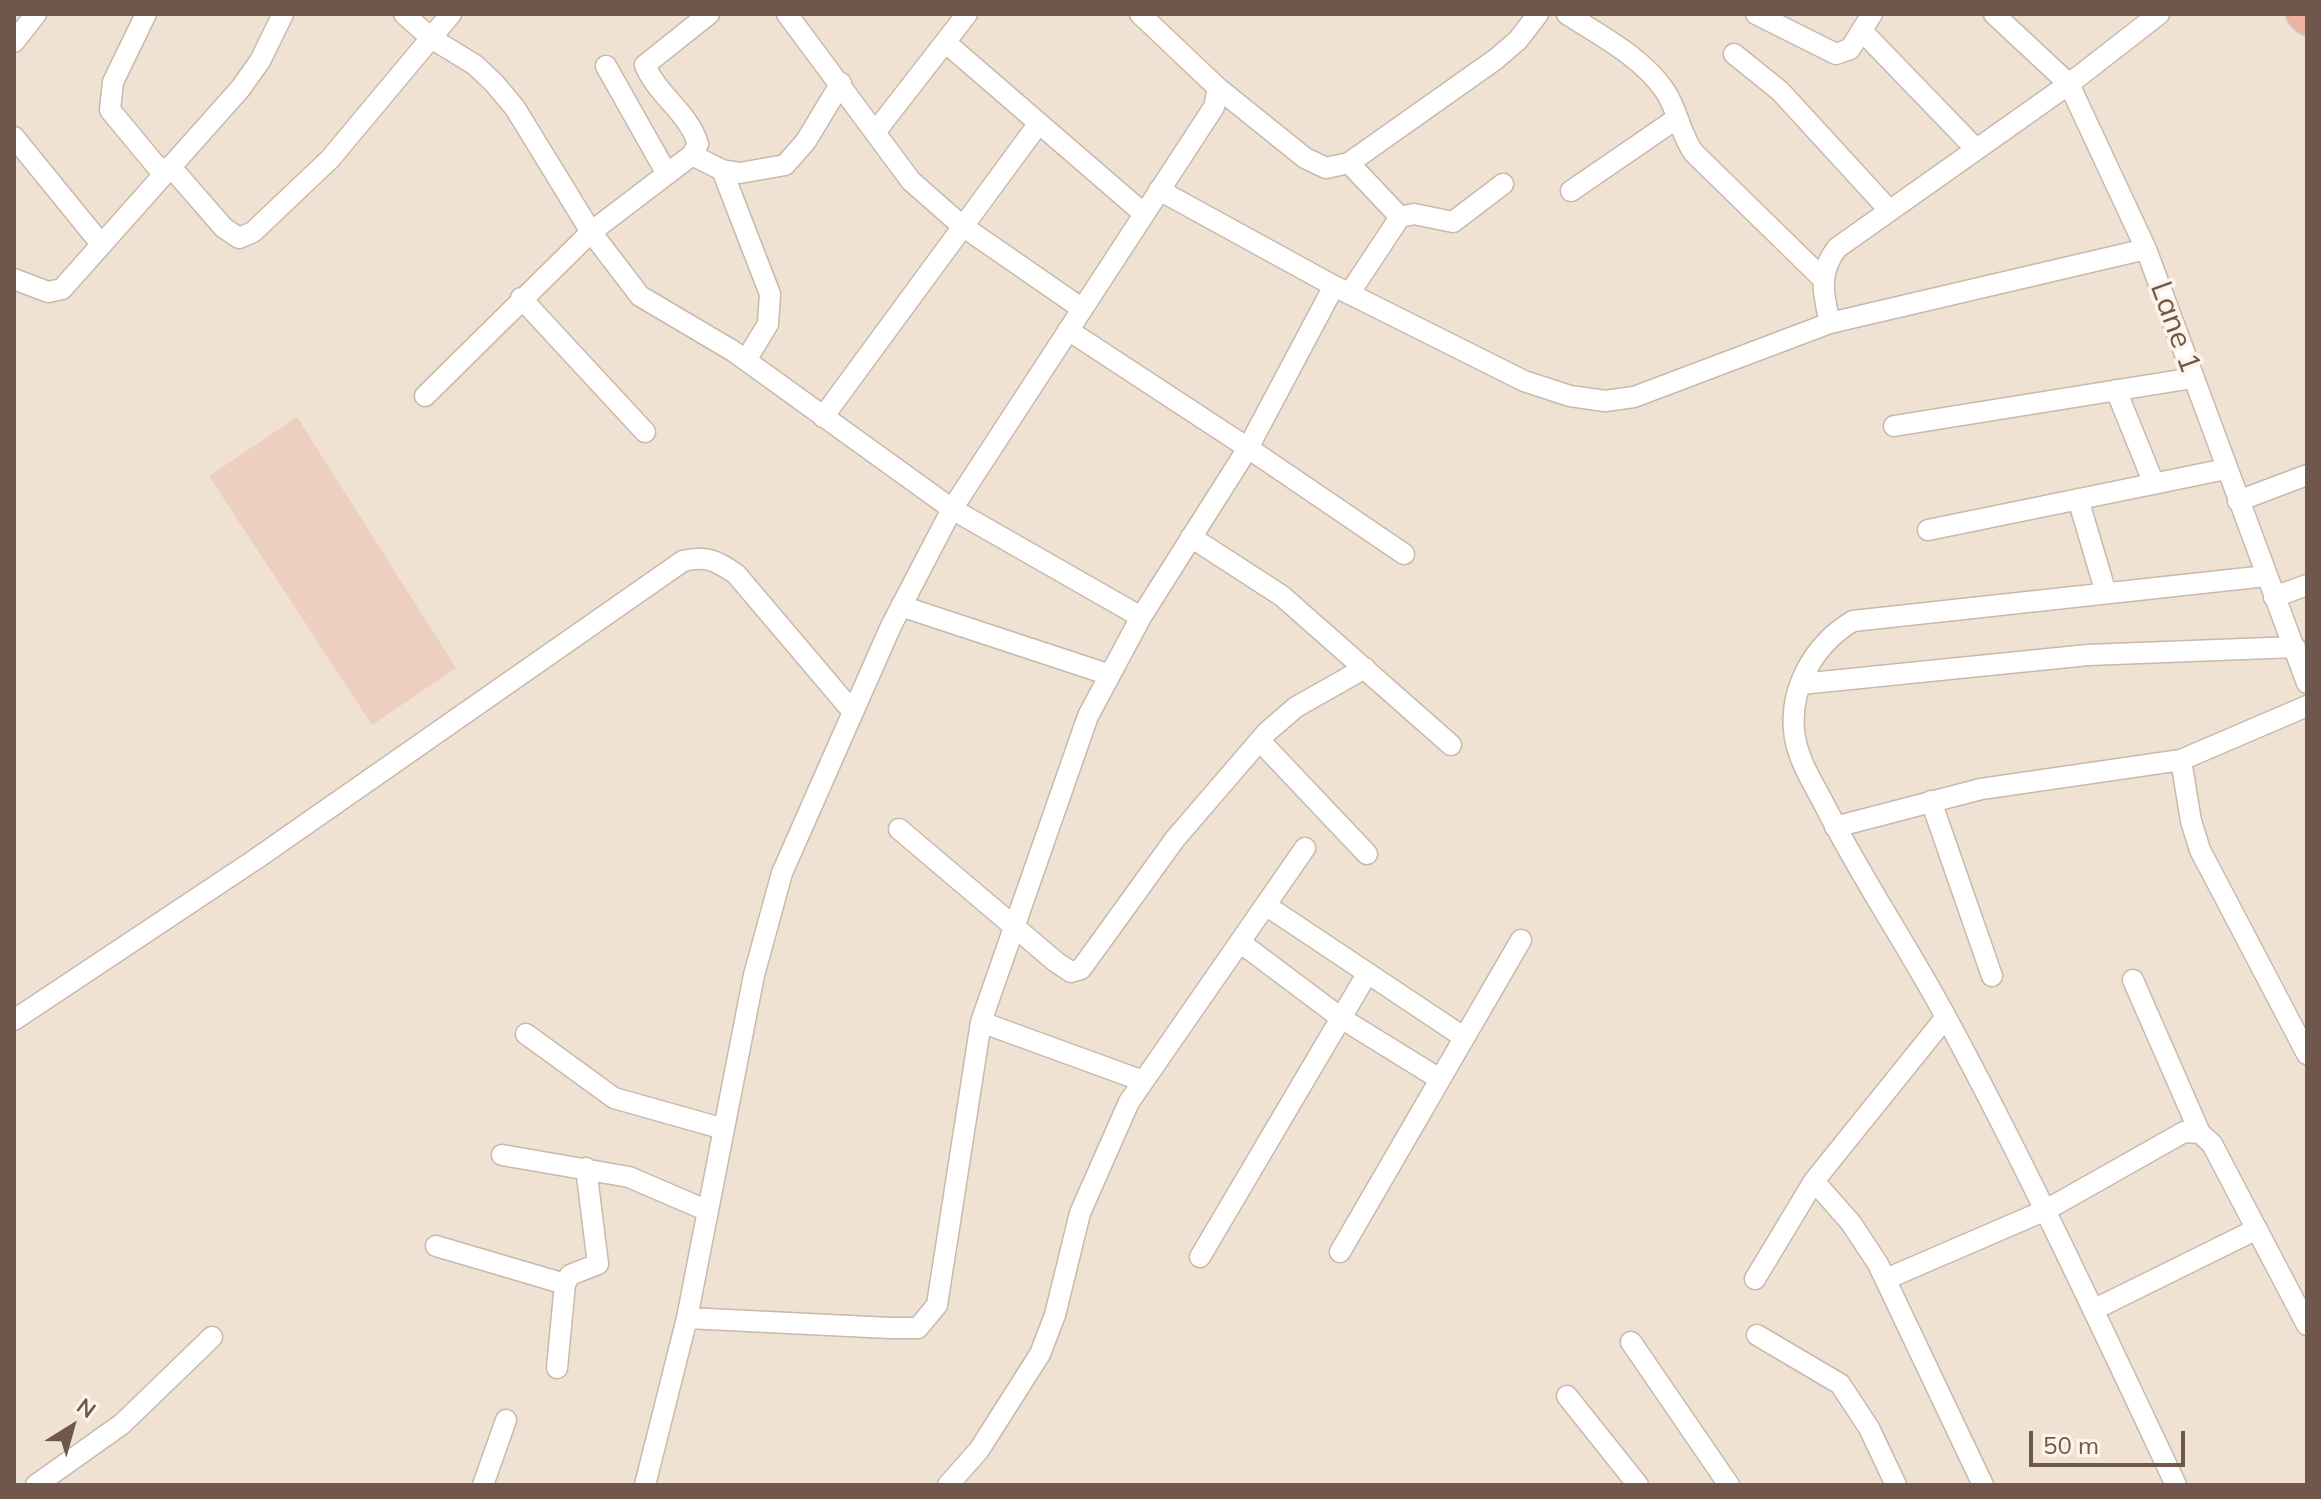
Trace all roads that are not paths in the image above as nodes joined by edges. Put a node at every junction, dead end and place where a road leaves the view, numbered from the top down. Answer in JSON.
{"nodes":[{"id":1,"x":36,"y":14,"type":"edge"},
{"id":2,"x":146,"y":14,"type":"edge"},
{"id":3,"x":283,"y":14,"type":"edge"},
{"id":4,"x":404,"y":14,"type":"edge"},
{"id":5,"x":451,"y":14,"type":"edge"},
{"id":6,"x":709,"y":14,"type":"edge"},
{"id":7,"x":787,"y":14,"type":"edge"},
{"id":8,"x":967,"y":14,"type":"edge"},
{"id":9,"x":1140,"y":14,"type":"edge"},
{"id":10,"x":1538,"y":14,"type":"edge"},
{"id":11,"x":1567,"y":14,"type":"edge"},
{"id":12,"x":1756,"y":14,"type":"edge"},
{"id":13,"x":1994,"y":14,"type":"edge"},
{"id":14,"x":2159,"y":14,"type":"edge"},
{"id":15,"x":2301,"y":14,"type":"edge"},
{"id":16,"x":2307,"y":20,"type":"edge"},
{"id":17,"x":1867,"y":22,"type":"edge"},
{"id":18,"x":431,"y":38,"type":"junction"},
{"id":19,"x":14,"y":42,"type":"edge"},
{"id":20,"x":945,"y":42,"type":"junction"},
{"id":21,"x":1734,"y":54,"type":"dead end"},
{"id":22,"x":606,"y":66,"type":"dead end"},
{"id":23,"x":841,"y":83,"type":"junction"},
{"id":24,"x":2069,"y":84,"type":"junction"},
{"id":25,"x":1218,"y":88,"type":"junction"},
{"id":26,"x":1676,"y":119,"type":"junction"},
{"id":27,"x":1039,"y":123,"type":"junction"},
{"id":28,"x":876,"y":131,"type":"junction"},
{"id":29,"x":14,"y":137,"type":"edge"},
{"id":30,"x":1976,"y":149,"type":"junction"},
{"id":31,"x":692,"y":155,"type":"junction"},
{"id":32,"x":1349,"y":163,"type":"junction"},
{"id":33,"x":166,"y":170,"type":"junction"},
{"id":34,"x":722,"y":170,"type":"junction"},
{"id":35,"x":667,"y":174,"type":"junction"},
{"id":36,"x":1503,"y":184,"type":"dead end"},
{"id":37,"x":1159,"y":190,"type":"junction"},
{"id":38,"x":1571,"y":191,"type":"dead end"},
{"id":39,"x":1890,"y":211,"type":"junction"},
{"id":40,"x":1143,"y":213,"type":"junction"},
{"id":41,"x":1400,"y":217,"type":"junction"},
{"id":42,"x":961,"y":225,"type":"junction"},
{"id":43,"x":591,"y":232,"type":"junction"},
{"id":44,"x":101,"y":244,"type":"junction"},
{"id":45,"x":2146,"y":249,"type":"junction"},
{"id":46,"x":1822,"y":278,"type":"junction"},
{"id":47,"x":14,"y":279,"type":"edge"},
{"id":48,"x":1341,"y":290,"type":"junction"},
{"id":49,"x":521,"y":298,"type":"junction"},
{"id":50,"x":1081,"y":308,"type":"junction"},
{"id":51,"x":1830,"y":323,"type":"junction"},
{"id":52,"x":1068,"y":330,"type":"junction"},
{"id":53,"x":746,"y":360,"type":"junction"},
{"id":54,"x":2193,"y":378,"type":"junction"},
{"id":55,"x":2116,"y":390,"type":"junction"},
{"id":56,"x":425,"y":396,"type":"dead end"},
{"id":57,"x":823,"y":417,"type":"junction"},
{"id":58,"x":1894,"y":426,"type":"dead end"},
{"id":59,"x":645,"y":432,"type":"dead end"},
{"id":60,"x":1248,"y":448,"type":"junction"},
{"id":61,"x":2226,"y":469,"type":"junction"},
{"id":62,"x":2307,"y":475,"type":"edge"},
{"id":63,"x":2154,"y":484,"type":"junction"},
{"id":64,"x":2078,"y":499,"type":"junction"},
{"id":65,"x":2238,"y":501,"type":"junction"},
{"id":66,"x":952,"y":509,"type":"junction"},
{"id":67,"x":1928,"y":530,"type":"dead end"},
{"id":68,"x":1191,"y":537,"type":"junction"},
{"id":69,"x":1404,"y":554,"type":"dead end"},
{"id":70,"x":2266,"y":576,"type":"junction"},
{"id":71,"x":2307,"y":585,"type":"edge"},
{"id":72,"x":2106,"y":593,"type":"junction"},
{"id":73,"x":2274,"y":597,"type":"junction"},
{"id":74,"x":901,"y":606,"type":"junction"},
{"id":75,"x":1141,"y":617,"type":"junction"},
{"id":76,"x":2295,"y":647,"type":"junction"},
{"id":77,"x":1365,"y":668,"type":"junction"},
{"id":78,"x":1110,"y":675,"type":"junction"},
{"id":79,"x":2307,"y":683,"type":"edge"},
{"id":80,"x":1801,"y":684,"type":"junction"},
{"id":81,"x":2307,"y":706,"type":"edge"},
{"id":82,"x":853,"y":712,"type":"junction"},
{"id":83,"x":1260,"y":741,"type":"junction"},
{"id":84,"x":1451,"y":745,"type":"dead end"},
{"id":85,"x":2181,"y":760,"type":"junction"},
{"id":86,"x":1931,"y":801,"type":"junction"},
{"id":87,"x":1835,"y":827,"type":"junction"},
{"id":88,"x":899,"y":829,"type":"dead end"},
{"id":89,"x":1305,"y":848,"type":"dead end"},
{"id":90,"x":1367,"y":854,"type":"dead end"},
{"id":91,"x":1267,"y":906,"type":"junction"},
{"id":92,"x":1014,"y":926,"type":"junction"},
{"id":93,"x":1521,"y":940,"type":"dead end"},
{"id":94,"x":1241,"y":943,"type":"junction"},
{"id":95,"x":1367,"y":974,"type":"junction"},
{"id":96,"x":1992,"y":976,"type":"dead end"},
{"id":97,"x":2133,"y":980,"type":"dead end"},
{"id":98,"x":1946,"y":1017,"type":"junction"},
{"id":99,"x":1341,"y":1018,"type":"junction"},
{"id":100,"x":14,"y":1020,"type":"edge"},
{"id":101,"x":981,"y":1022,"type":"junction"},
{"id":102,"x":526,"y":1034,"type":"dead end"},
{"id":103,"x":1462,"y":1036,"type":"junction"},
{"id":104,"x":2307,"y":1054,"type":"edge"},
{"id":105,"x":1438,"y":1078,"type":"junction"},
{"id":106,"x":1143,"y":1081,"type":"junction"},
{"id":107,"x":724,"y":1129,"type":"junction"},
{"id":108,"x":2200,"y":1133,"type":"junction"},
{"id":109,"x":502,"y":1155,"type":"dead end"},
{"id":110,"x":586,"y":1168,"type":"junction"},
{"id":111,"x":1814,"y":1181,"type":"junction"},
{"id":112,"x":2046,"y":1210,"type":"junction"},
{"id":113,"x":708,"y":1211,"type":"junction"},
{"id":114,"x":2257,"y":1229,"type":"junction"},
{"id":115,"x":436,"y":1246,"type":"dead end"},
{"id":116,"x":1340,"y":1252,"type":"dead end"},
{"id":117,"x":1200,"y":1257,"type":"dead end"},
{"id":118,"x":1755,"y":1279,"type":"dead end"},
{"id":119,"x":1886,"y":1279,"type":"junction"},
{"id":120,"x":565,"y":1284,"type":"junction"},
{"id":121,"x":2093,"y":1310,"type":"junction"},
{"id":122,"x":687,"y":1318,"type":"junction"},
{"id":123,"x":2307,"y":1325,"type":"edge"},
{"id":124,"x":1757,"y":1335,"type":"dead end"},
{"id":125,"x":212,"y":1337,"type":"dead end"},
{"id":126,"x":1631,"y":1342,"type":"dead end"},
{"id":127,"x":557,"y":1368,"type":"dead end"},
{"id":128,"x":1567,"y":1396,"type":"dead end"},
{"id":129,"x":506,"y":1420,"type":"dead end"},
{"id":130,"x":36,"y":1485,"type":"edge"},
{"id":131,"x":483,"y":1485,"type":"edge"},
{"id":132,"x":645,"y":1485,"type":"edge"},
{"id":133,"x":948,"y":1485,"type":"edge"},
{"id":134,"x":1638,"y":1485,"type":"edge"},
{"id":135,"x":1729,"y":1485,"type":"edge"},
{"id":136,"x":1896,"y":1485,"type":"edge"},
{"id":137,"x":1983,"y":1485,"type":"edge"},
{"id":138,"x":2176,"y":1485,"type":"edge"}],
"edges":[{"from":1,"to":19,"type":"street"},
{"from":2,"to":33,"type":"street"},
{"from":3,"to":33,"type":"street"},
{"from":4,"to":18,"type":"street"},
{"from":5,"to":18,"type":"street"},
{"from":6,"to":31,"type":"street"},
{"from":7,"to":23,"type":"street"},
{"from":8,"to":20,"type":"street"},
{"from":9,"to":25,"type":"street"},
{"from":10,"to":32,"type":"street"},
{"from":11,"to":26,"type":"street"},
{"from":12,"to":17,"type":"street"},
{"from":13,"to":24,"type":"street"},
{"from":14,"to":24,"type":"street"},
{"from":15,"to":16,"type":"highway"},
{"from":17,"to":30,"type":"street"},
{"from":18,"to":33,"type":"street"},
{"from":18,"to":43,"type":"street"},
{"from":20,"to":27,"type":"street"},
{"from":20,"to":28,"type":"street"},
{"from":21,"to":39,"type":"street"},
{"from":22,"to":35,"type":"street"},
{"from":23,"to":28,"type":"street"},
{"from":23,"to":34,"type":"street"},
{"from":24,"to":30,"type":"street"},
{"from":24,"to":45,"type":"street","name":"Lane 1"},
{"from":25,"to":32,"type":"street"},
{"from":25,"to":37,"type":"street"},
{"from":26,"to":38,"type":"street"},
{"from":26,"to":46,"type":"street"},
{"from":27,"to":40,"type":"street"},
{"from":27,"to":42,"type":"street"},
{"from":28,"to":42,"type":"street"},
{"from":29,"to":44,"type":"street"},
{"from":30,"to":39,"type":"street"},
{"from":31,"to":34,"type":"street"},
{"from":31,"to":35,"type":"street"},
{"from":32,"to":41,"type":"street"},
{"from":33,"to":44,"type":"street"},
{"from":34,"to":53,"type":"street"},
{"from":35,"to":43,"type":"street"},
{"from":36,"to":41,"type":"street"},
{"from":37,"to":40,"type":"street"},
{"from":37,"to":48,"type":"street"},
{"from":39,"to":46,"type":"street"},
{"from":40,"to":50,"type":"street"},
{"from":41,"to":48,"type":"street"},
{"from":42,"to":50,"type":"street"},
{"from":42,"to":57,"type":"street"},
{"from":43,"to":49,"type":"street"},
{"from":43,"to":53,"type":"street"},
{"from":44,"to":47,"type":"street"},
{"from":45,"to":51,"type":"street"},
{"from":45,"to":54,"type":"street","name":"Lane 1"},
{"from":46,"to":51,"type":"street"},
{"from":48,"to":51,"type":"street"},
{"from":48,"to":60,"type":"street"},
{"from":49,"to":56,"type":"street"},
{"from":49,"to":59,"type":"street"},
{"from":50,"to":52,"type":"street"},
{"from":52,"to":60,"type":"street"},
{"from":52,"to":66,"type":"street"},
{"from":53,"to":57,"type":"street"},
{"from":54,"to":55,"type":"street"},
{"from":54,"to":61,"type":"street","name":"Lane 1"},
{"from":55,"to":58,"type":"street"},
{"from":55,"to":63,"type":"street"},
{"from":57,"to":66,"type":"street"},
{"from":60,"to":68,"type":"street"},
{"from":60,"to":69,"type":"street"},
{"from":61,"to":63,"type":"street"},
{"from":61,"to":65,"type":"street","name":"Lane 1"},
{"from":62,"to":65,"type":"street"},
{"from":63,"to":64,"type":"street"},
{"from":64,"to":67,"type":"street"},
{"from":64,"to":72,"type":"street"},
{"from":65,"to":70,"type":"street","name":"Lane 1"},
{"from":66,"to":74,"type":"street"},
{"from":66,"to":75,"type":"street"},
{"from":68,"to":75,"type":"street"},
{"from":68,"to":77,"type":"street"},
{"from":70,"to":72,"type":"street"},
{"from":70,"to":73,"type":"street","name":"Lane 1"},
{"from":71,"to":73,"type":"street"},
{"from":72,"to":80,"type":"street"},
{"from":73,"to":76,"type":"street","name":"Lane 1"},
{"from":74,"to":78,"type":"street"},
{"from":74,"to":82,"type":"street"},
{"from":75,"to":78,"type":"street"},
{"from":76,"to":79,"type":"street","name":"Lane 1"},
{"from":76,"to":80,"type":"street"},
{"from":77,"to":83,"type":"street"},
{"from":77,"to":84,"type":"street"},
{"from":78,"to":92,"type":"street"},
{"from":80,"to":87,"type":"street"},
{"from":81,"to":85,"type":"street"},
{"from":82,"to":100,"type":"street"},
{"from":82,"to":107,"type":"street"},
{"from":83,"to":90,"type":"street"},
{"from":83,"to":92,"type":"street"},
{"from":85,"to":86,"type":"street"},
{"from":85,"to":104,"type":"street"},
{"from":86,"to":87,"type":"street"},
{"from":86,"to":96,"type":"street"},
{"from":87,"to":98,"type":"street"},
{"from":88,"to":92,"type":"street"},
{"from":89,"to":91,"type":"street"},
{"from":91,"to":94,"type":"street"},
{"from":91,"to":95,"type":"street"},
{"from":92,"to":101,"type":"street"},
{"from":93,"to":103,"type":"street"},
{"from":94,"to":99,"type":"street"},
{"from":94,"to":106,"type":"street"},
{"from":95,"to":99,"type":"street"},
{"from":95,"to":103,"type":"street"},
{"from":97,"to":108,"type":"street"},
{"from":98,"to":111,"type":"street"},
{"from":98,"to":112,"type":"street"},
{"from":99,"to":105,"type":"street"},
{"from":99,"to":117,"type":"street"},
{"from":101,"to":106,"type":"street"},
{"from":101,"to":122,"type":"street"},
{"from":102,"to":107,"type":"street"},
{"from":103,"to":105,"type":"street"},
{"from":105,"to":116,"type":"street"},
{"from":106,"to":133,"type":"street"},
{"from":107,"to":113,"type":"street"},
{"from":108,"to":112,"type":"street"},
{"from":108,"to":114,"type":"street"},
{"from":109,"to":110,"type":"street"},
{"from":110,"to":113,"type":"street"},
{"from":110,"to":120,"type":"street"},
{"from":111,"to":118,"type":"street"},
{"from":111,"to":119,"type":"street"},
{"from":112,"to":119,"type":"street"},
{"from":112,"to":121,"type":"street"},
{"from":113,"to":122,"type":"street"},
{"from":114,"to":121,"type":"street"},
{"from":114,"to":123,"type":"street"},
{"from":115,"to":120,"type":"street"},
{"from":119,"to":137,"type":"street"},
{"from":120,"to":127,"type":"street"},
{"from":121,"to":138,"type":"street"},
{"from":122,"to":132,"type":"street"},
{"from":124,"to":136,"type":"street"},
{"from":125,"to":130,"type":"street"},
{"from":126,"to":135,"type":"street"},
{"from":128,"to":134,"type":"street"},
{"from":129,"to":131,"type":"street"}]}
